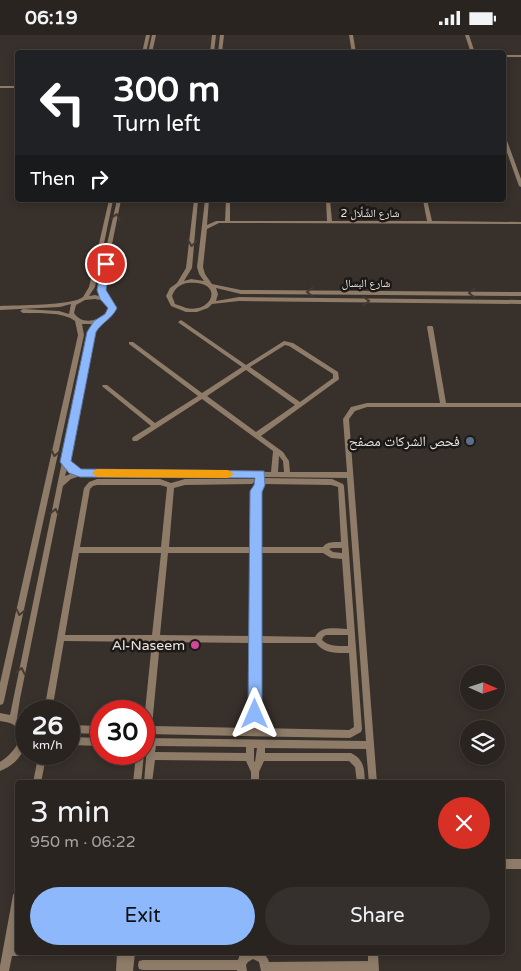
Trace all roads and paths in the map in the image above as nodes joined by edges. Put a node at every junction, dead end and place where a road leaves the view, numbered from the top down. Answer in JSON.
{"nodes":[{"id":1,"x":148,"y":35,"type":"edge"},
{"id":2,"x":154,"y":35,"type":"edge"},
{"id":3,"x":214,"y":35,"type":"edge"},
{"id":4,"x":222,"y":35,"type":"edge"},
{"id":5,"x":351,"y":35,"type":"edge"},
{"id":6,"x":467,"y":35,"type":"edge"},
{"id":7,"x":145,"y":50,"type":"edge"},
{"id":8,"x":151,"y":50,"type":"edge"},
{"id":9,"x":212,"y":50,"type":"edge"},
{"id":10,"x":222,"y":50,"type":"edge"},
{"id":11,"x":354,"y":50,"type":"edge"},
{"id":12,"x":473,"y":50,"type":"edge"},
{"id":13,"x":506,"y":55,"type":"edge"},
{"id":14,"x":520,"y":56,"type":"edge"},
{"id":15,"x":521,"y":62,"type":"edge"},
{"id":16,"x":0,"y":87,"type":"edge"},
{"id":17,"x":15,"y":87,"type":"edge"},
{"id":18,"x":506,"y":144,"type":"edge"},
{"id":19,"x":521,"y":186,"type":"edge"},
{"id":20,"x":111,"y":202,"type":"edge"},
{"id":21,"x":119,"y":202,"type":"edge"},
{"id":22,"x":196,"y":202,"type":"edge"},
{"id":23,"x":207,"y":202,"type":"edge"},
{"id":24,"x":228,"y":202,"type":"edge"},
{"id":25,"x":328,"y":202,"type":"edge"},
{"id":26,"x":425,"y":202,"type":"edge"},
{"id":27,"x":205,"y":216,"type":"junction"},
{"id":28,"x":218,"y":222,"type":"junction"},
{"id":29,"x":227,"y":222,"type":"junction"},
{"id":30,"x":330,"y":223,"type":"junction"},
{"id":31,"x":430,"y":223,"type":"junction"},
{"id":32,"x":521,"y":223,"type":"edge"},
{"id":33,"x":204,"y":228,"type":"junction"},
{"id":34,"x":179,"y":284,"type":"junction"},
{"id":35,"x":211,"y":285,"type":"junction"},
{"id":36,"x":521,"y":294,"type":"edge"},
{"id":37,"x":81,"y":299,"type":"junction"},
{"id":38,"x":105,"y":299,"type":"junction"},
{"id":39,"x":521,"y":302,"type":"edge"},
{"id":40,"x":213,"y":303,"type":"junction"},
{"id":41,"x":0,"y":309,"type":"edge"},
{"id":42,"x":75,"y":319,"type":"junction"},
{"id":43,"x":99,"y":321,"type":"junction"},
{"id":44,"x":181,"y":322,"type":"dead end"},
{"id":45,"x":430,"y":327,"type":"dead end"},
{"id":46,"x":131,"y":343,"type":"dead end"},
{"id":47,"x":245,"y":367,"type":"junction"},
{"id":48,"x":105,"y":386,"type":"dead end"},
{"id":49,"x":201,"y":395,"type":"junction"},
{"id":50,"x":300,"y":405,"type":"junction"},
{"id":51,"x":444,"y":405,"type":"junction"},
{"id":52,"x":521,"y":405,"type":"edge"},
{"id":53,"x":155,"y":426,"type":"junction"},
{"id":54,"x":256,"y":436,"type":"junction"},
{"id":55,"x":135,"y":439,"type":"dead end"},
{"id":56,"x":276,"y":452,"type":"junction"},
{"id":57,"x":65,"y":462,"type":"junction"},
{"id":58,"x":80,"y":473,"type":"junction"},
{"id":59,"x":274,"y":474,"type":"junction"},
{"id":60,"x":287,"y":474,"type":"junction"},
{"id":61,"x":350,"y":475,"type":"junction"},
{"id":62,"x":256,"y":478,"type":"junction"},
{"id":63,"x":61,"y":484,"type":"junction"},
{"id":64,"x":172,"y":486,"type":"junction"},
{"id":65,"x":345,"y":545,"type":"junction"},
{"id":66,"x":76,"y":550,"type":"junction"},
{"id":67,"x":165,"y":550,"type":"junction"},
{"id":68,"x":256,"y":550,"type":"junction"},
{"id":69,"x":326,"y":550,"type":"junction"},
{"id":70,"x":346,"y":556,"type":"junction"},
{"id":71,"x":351,"y":631,"type":"junction"},
{"id":72,"x":61,"y":638,"type":"junction"},
{"id":73,"x":156,"y":639,"type":"junction"},
{"id":74,"x":255,"y":639,"type":"junction"},
{"id":75,"x":318,"y":640,"type":"junction"},
{"id":76,"x":352,"y":649,"type":"junction"},
{"id":77,"x":50,"y":700,"type":"edge"},
{"id":78,"x":149,"y":700,"type":"edge"},
{"id":79,"x":0,"y":701,"type":"edge"},
{"id":80,"x":0,"y":717,"type":"edge"},
{"id":81,"x":13,"y":719,"type":"joint"},
{"id":82,"x":155,"y":730,"type":"edge"},
{"id":83,"x":255,"y":732,"type":"junction"},
{"id":84,"x":155,"y":742,"type":"edge"},
{"id":85,"x":250,"y":744,"type":"junction"},
{"id":86,"x":261,"y":744,"type":"junction"},
{"id":87,"x":370,"y":745,"type":"junction"},
{"id":88,"x":15,"y":756,"type":"edge"},
{"id":89,"x":155,"y":756,"type":"edge"},
{"id":90,"x":250,"y":757,"type":"junction"},
{"id":91,"x":261,"y":757,"type":"junction"},
{"id":92,"x":40,"y":765,"type":"edge"},
{"id":93,"x":139,"y":765,"type":"edge"},
{"id":94,"x":150,"y":765,"type":"edge"},
{"id":95,"x":3,"y":766,"type":"edge"},
{"id":96,"x":255,"y":772,"type":"junction"},
{"id":97,"x":0,"y":775,"type":"edge"},
{"id":98,"x":38,"y":780,"type":"edge"},
{"id":99,"x":138,"y":780,"type":"edge"},
{"id":100,"x":148,"y":780,"type":"edge"},
{"id":101,"x":255,"y":780,"type":"edge"},
{"id":102,"x":360,"y":780,"type":"edge"},
{"id":103,"x":373,"y":780,"type":"edge"},
{"id":104,"x":505,"y":864,"type":"edge"},
{"id":105,"x":521,"y":865,"type":"edge"},
{"id":106,"x":15,"y":929,"type":"edge"},
{"id":107,"x":13,"y":951,"type":"edge"},
{"id":108,"x":122,"y":955,"type":"edge"},
{"id":109,"x":130,"y":955,"type":"edge"},
{"id":110,"x":247,"y":955,"type":"edge"},
{"id":111,"x":257,"y":955,"type":"edge"},
{"id":112,"x":373,"y":955,"type":"edge"},
{"id":113,"x":144,"y":965,"type":"dead end"},
{"id":114,"x":242,"y":968,"type":"edge"},
{"id":115,"x":265,"y":969,"type":"edge"},
{"id":116,"x":374,"y":969,"type":"edge"},
{"id":117,"x":4,"y":971,"type":"edge"},
{"id":118,"x":121,"y":971,"type":"edge"},
{"id":119,"x":128,"y":971,"type":"edge"}],
"edges":[{"from":1,"to":7,"type":"street"},
{"from":2,"to":8,"type":"street"},
{"from":3,"to":9,"type":"street"},
{"from":4,"to":10,"type":"street"},
{"from":5,"to":11,"type":"street"},
{"from":6,"to":12,"type":"street"},
{"from":13,"to":14,"type":"street"},
{"from":14,"to":15,"type":"street"},
{"from":16,"to":17,"type":"street"},
{"from":18,"to":19,"type":"street"},
{"from":20,"to":37,"type":"street"},
{"from":38,"to":21,"type":"street","one_way":true},
{"from":22,"to":34,"type":"street","one_way":true},
{"from":23,"to":27,"type":"street"},
{"from":24,"to":29,"type":"street"},
{"from":25,"to":30,"type":"street"},
{"from":26,"to":31,"type":"street"},
{"from":27,"to":28,"type":"street","name":"شارع الشَّلَّال 2"},
{"from":27,"to":33,"type":"street"},
{"from":28,"to":29,"type":"street","name":"شارع الشَّلَّال 2"},
{"from":28,"to":33,"type":"street","name":"شارع الشَّلَّال 2"},
{"from":29,"to":30,"type":"street","name":"شارع الشَّلَّال 2"},
{"from":30,"to":31,"type":"street","name":"شارع الشَّلَّال 2"},
{"from":31,"to":32,"type":"street","name":"شارع الشَّلَّال 2"},
{"from":33,"to":35,"type":"street"},
{"from":34,"to":35,"type":"street"},
{"from":34,"to":40,"type":"street"},
{"from":36,"to":35,"type":"street","name":"شارع البسال","one_way":true},
{"from":35,"to":40,"type":"street"},
{"from":37,"to":38,"type":"street"},
{"from":37,"to":41,"type":"street"},
{"from":37,"to":42,"type":"street"},
{"from":38,"to":43,"type":"street"},
{"from":40,"to":39,"type":"street","name":"شارع البسال","one_way":true},
{"from":41,"to":42,"type":"street"},
{"from":42,"to":43,"type":"street"},
{"from":42,"to":79,"type":"street","one_way":true},
{"from":43,"to":57,"type":"street"},
{"from":44,"to":47,"type":"street"},
{"from":45,"to":51,"type":"street"},
{"from":46,"to":49,"type":"street"},
{"from":47,"to":49,"type":"street"},
{"from":47,"to":50,"type":"street"},
{"from":47,"to":50,"type":"street"},
{"from":48,"to":53,"type":"street"},
{"from":49,"to":53,"type":"street"},
{"from":49,"to":54,"type":"street"},
{"from":50,"to":54,"type":"street"},
{"from":51,"to":52,"type":"street"},
{"from":51,"to":61,"type":"street"},
{"from":53,"to":55,"type":"street"},
{"from":54,"to":56,"type":"street"},
{"from":56,"to":59,"type":"street"},
{"from":56,"to":60,"type":"street"},
{"from":57,"to":58,"type":"street"},
{"from":57,"to":63,"type":"street"},
{"from":58,"to":62,"type":"street"},
{"from":58,"to":63,"type":"street"},
{"from":59,"to":60,"type":"street"},
{"from":59,"to":62,"type":"street"},
{"from":60,"to":61,"type":"street"},
{"from":61,"to":87,"type":"street"},
{"from":62,"to":64,"type":"street"},
{"from":62,"to":65,"type":"street"},
{"from":62,"to":68,"type":"street"},
{"from":81,"to":63,"type":"street","one_way":true},
{"from":64,"to":66,"type":"street"},
{"from":64,"to":67,"type":"street"},
{"from":65,"to":69,"type":"street"},
{"from":65,"to":70,"type":"street"},
{"from":66,"to":67,"type":"street"},
{"from":66,"to":72,"type":"street"},
{"from":67,"to":68,"type":"street"},
{"from":67,"to":73,"type":"street"},
{"from":68,"to":69,"type":"street"},
{"from":68,"to":74,"type":"street"},
{"from":69,"to":70,"type":"street"},
{"from":70,"to":71,"type":"street"},
{"from":71,"to":75,"type":"street"},
{"from":71,"to":76,"type":"street"},
{"from":72,"to":73,"type":"street"},
{"from":72,"to":77,"type":"street"},
{"from":73,"to":74,"type":"street"},
{"from":73,"to":78,"type":"street"},
{"from":74,"to":75,"type":"street"},
{"from":74,"to":83,"type":"street"},
{"from":75,"to":76,"type":"street"},
{"from":76,"to":83,"type":"street"},
{"from":80,"to":81,"type":"street"},
{"from":82,"to":83,"type":"street"},
{"from":84,"to":85,"type":"street"},
{"from":85,"to":86,"type":"street"},
{"from":85,"to":90,"type":"street"},
{"from":86,"to":87,"type":"street"},
{"from":86,"to":91,"type":"street"},
{"from":87,"to":103,"type":"street"},
{"from":88,"to":95,"type":"street"},
{"from":89,"to":90,"type":"street"},
{"from":90,"to":96,"type":"street"},
{"from":91,"to":96,"type":"street"},
{"from":91,"to":102,"type":"street"},
{"from":92,"to":98,"type":"street"},
{"from":93,"to":99,"type":"street"},
{"from":94,"to":100,"type":"street"},
{"from":95,"to":97,"type":"street"},
{"from":96,"to":101,"type":"street"},
{"from":104,"to":105,"type":"street"},
{"from":106,"to":107,"type":"street"},
{"from":107,"to":117,"type":"street"},
{"from":108,"to":118,"type":"street"},
{"from":109,"to":119,"type":"street"},
{"from":110,"to":114,"type":"street"},
{"from":111,"to":115,"type":"street"},
{"from":112,"to":116,"type":"street"},
{"from":113,"to":114,"type":"street"},
{"from":115,"to":116,"type":"street"}]}
